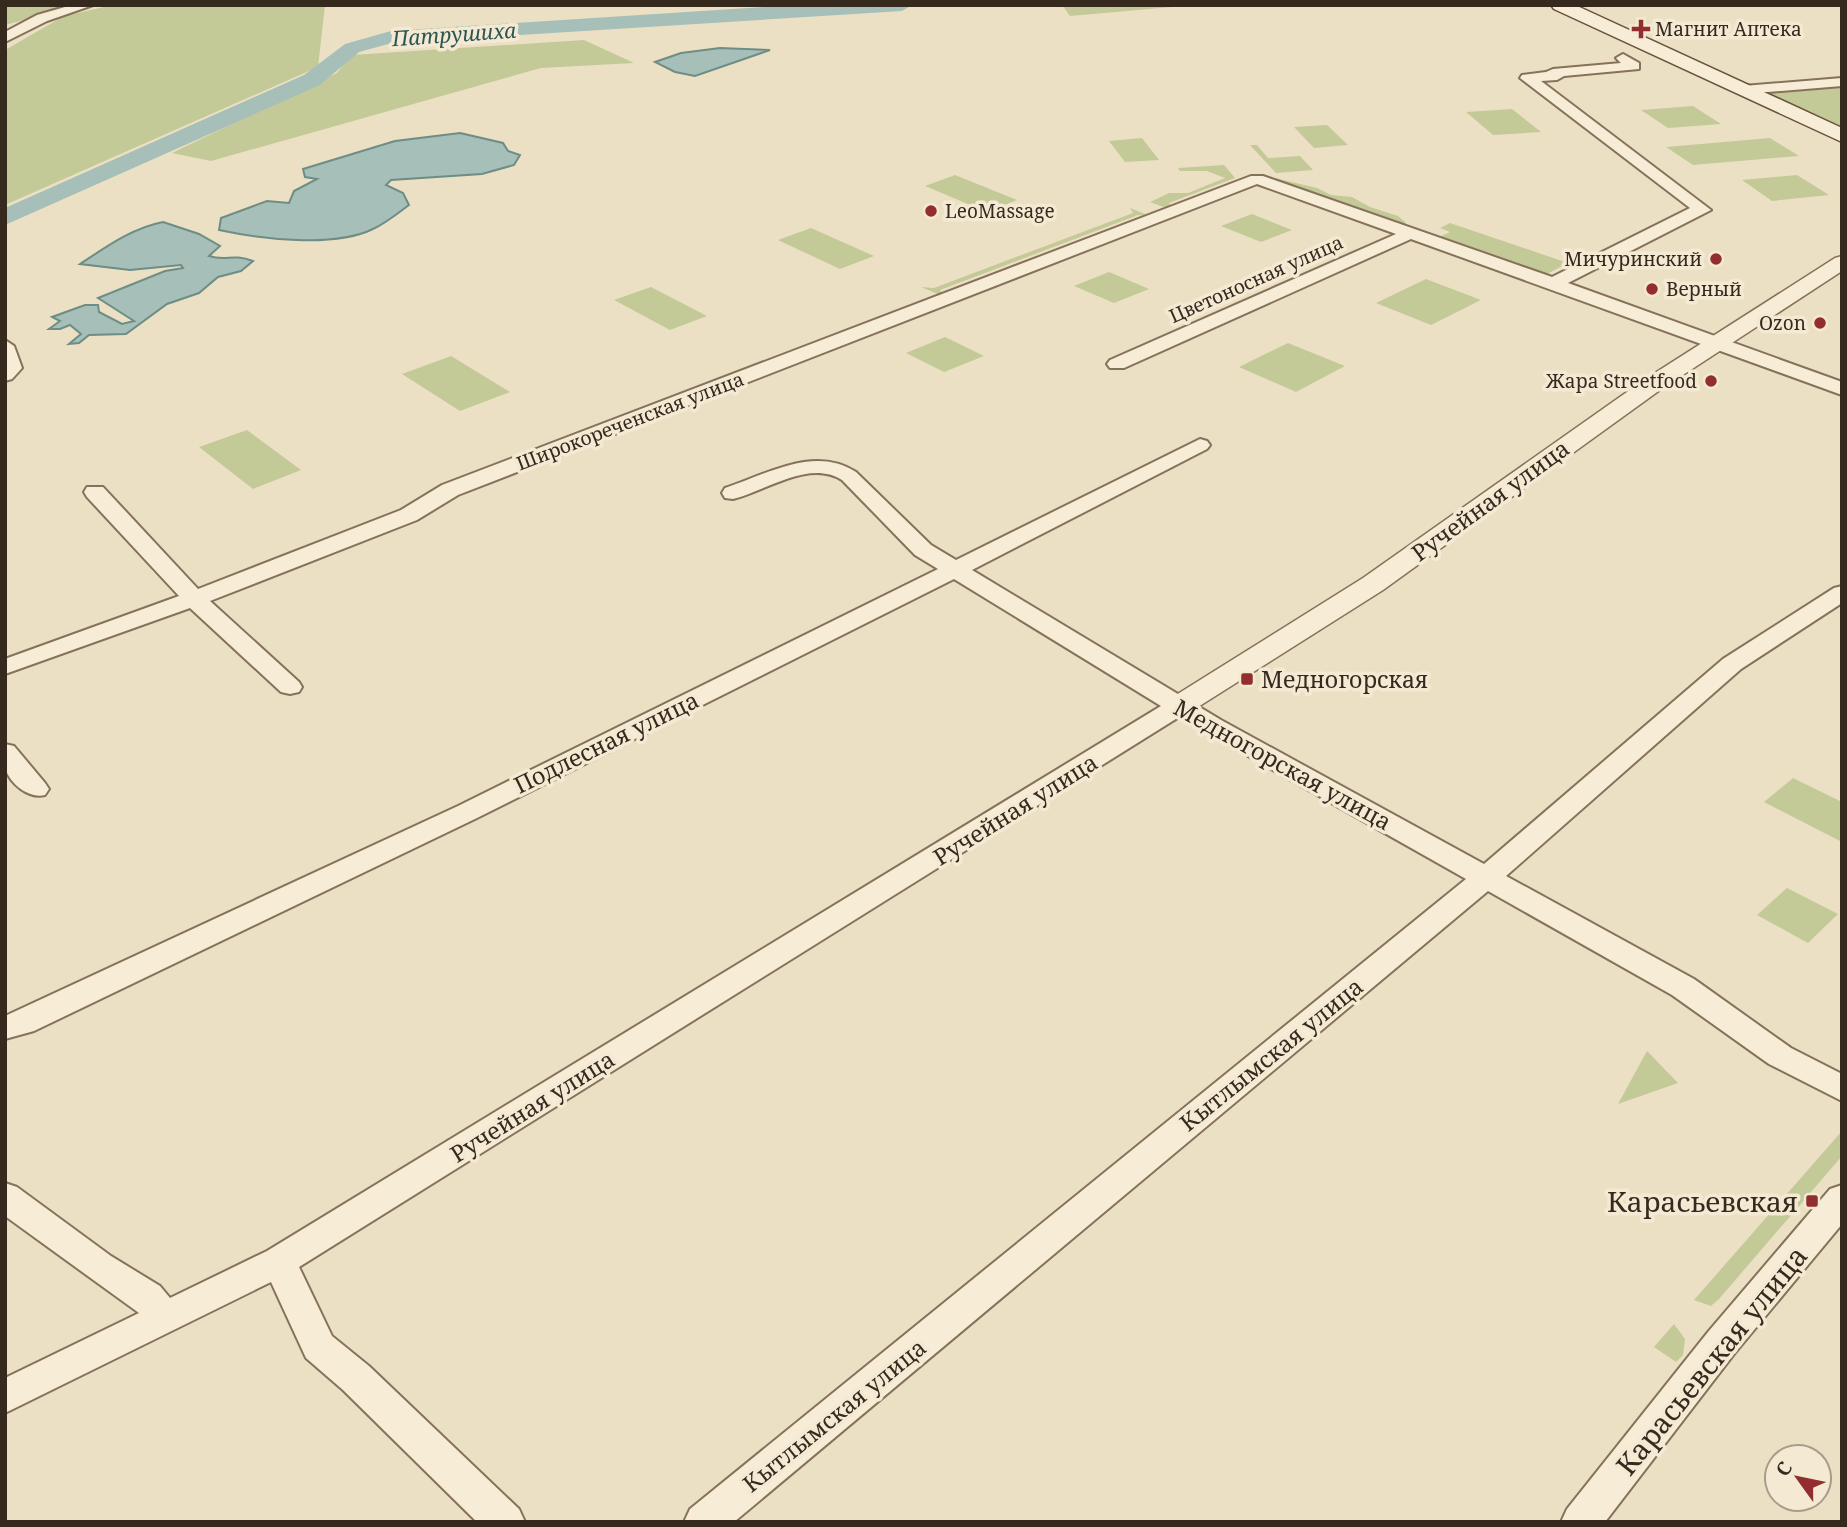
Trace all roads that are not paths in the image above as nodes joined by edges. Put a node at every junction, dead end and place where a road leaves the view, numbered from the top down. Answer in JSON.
{"nodes":[{"id":1,"x":87,"y":5,"type":"edge"},
{"id":2,"x":1560,"y":5,"type":"edge"},
{"id":3,"x":5,"y":38,"type":"edge"},
{"id":4,"x":1669,"y":55,"type":"junction"},
{"id":5,"x":1623,"y":58,"type":"junction"},
{"id":6,"x":1512,"y":67,"type":"dead end"},
{"id":7,"x":1842,"y":82,"type":"edge"},
{"id":8,"x":1743,"y":90,"type":"junction"},
{"id":9,"x":1842,"y":135,"type":"edge"},
{"id":10,"x":1257,"y":179,"type":"joint"},
{"id":11,"x":1411,"y":233,"type":"junction"},
{"id":12,"x":1842,"y":262,"type":"edge"},
{"id":13,"x":1553,"y":284,"type":"junction"},
{"id":14,"x":1717,"y":342,"type":"junction"},
{"id":15,"x":5,"y":345,"type":"edge"},
{"id":16,"x":1117,"y":364,"type":"dead end"},
{"id":17,"x":5,"y":375,"type":"edge"},
{"id":18,"x":1842,"y":389,"type":"edge"},
{"id":19,"x":1200,"y":445,"type":"dead end"},
{"id":20,"x":95,"y":492,"type":"dead end"},
{"id":21,"x":733,"y":493,"type":"dead end"},
{"id":22,"x":956,"y":570,"type":"junction"},
{"id":23,"x":1842,"y":593,"type":"edge"},
{"id":24,"x":194,"y":599,"type":"junction"},
{"id":25,"x":5,"y":667,"type":"edge"},
{"id":26,"x":290,"y":687,"type":"dead end"},
{"id":27,"x":1179,"y":706,"type":"junction"},
{"id":28,"x":5,"y":752,"type":"edge"},
{"id":29,"x":36,"y":789,"type":"dead end"},
{"id":30,"x":1486,"y":878,"type":"junction"},
{"id":31,"x":5,"y":1028,"type":"edge"},
{"id":32,"x":1842,"y":1089,"type":"edge"},
{"id":33,"x":5,"y":1197,"type":"edge"},
{"id":34,"x":1842,"y":1199,"type":"edge"},
{"id":35,"x":279,"y":1261,"type":"junction"},
{"id":36,"x":163,"y":1317,"type":"junction"},
{"id":37,"x":5,"y":1396,"type":"edge"},
{"id":38,"x":505,"y":1522,"type":"edge"},
{"id":39,"x":704,"y":1522,"type":"edge"},
{"id":40,"x":1581,"y":1522,"type":"edge"}],
"edges":[{"from":1,"to":3,"type":"street"},
{"from":2,"to":4,"type":"main road"},
{"from":4,"to":5,"type":"street"},
{"from":4,"to":8,"type":"main road"},
{"from":5,"to":6,"type":"street"},
{"from":5,"to":13,"type":"street"},
{"from":7,"to":8,"type":"street"},
{"from":8,"to":9,"type":"main road"},
{"from":10,"to":11,"type":"street","name":"Цветоносная улица"},
{"from":10,"to":24,"type":"street","name":"Широкореченская улица"},
{"from":11,"to":13,"type":"street","name":"Цветоносная улица"},
{"from":11,"to":16,"type":"street","name":"Цветоносная улица"},
{"from":12,"to":14,"type":"street","name":"Ручейная улица"},
{"from":13,"to":14,"type":"street","name":"Цветоносная улица"},
{"from":14,"to":18,"type":"street","name":"Цветоносная улица"},
{"from":14,"to":27,"type":"street","name":"Ручейная улица"},
{"from":15,"to":17,"type":"street"},
{"from":19,"to":22,"type":"street","name":"Подлесная улица"},
{"from":20,"to":24,"type":"street"},
{"from":21,"to":22,"type":"street","name":"Медногорская улица"},
{"from":22,"to":27,"type":"street","name":"Медногорская улица"},
{"from":22,"to":31,"type":"street","name":"Подлесная улица"},
{"from":23,"to":30,"type":"street","name":"Кытлымская улица"},
{"from":24,"to":25,"type":"street","name":"Широкореченская улица"},
{"from":24,"to":26,"type":"street"},
{"from":27,"to":30,"type":"street","name":"Медногорская улица"},
{"from":27,"to":35,"type":"street","name":"Ручейная улица"},
{"from":28,"to":29,"type":"street"},
{"from":30,"to":32,"type":"street","name":"Медногорская улица"},
{"from":30,"to":39,"type":"street","name":"Кытлымская улица"},
{"from":33,"to":36,"type":"street"},
{"from":34,"to":40,"type":"street","name":"Карасьевская улица"},
{"from":35,"to":36,"type":"street","name":"Ручейная улица"},
{"from":35,"to":38,"type":"street"},
{"from":36,"to":37,"type":"street","name":"Ручейная улица"}]}
